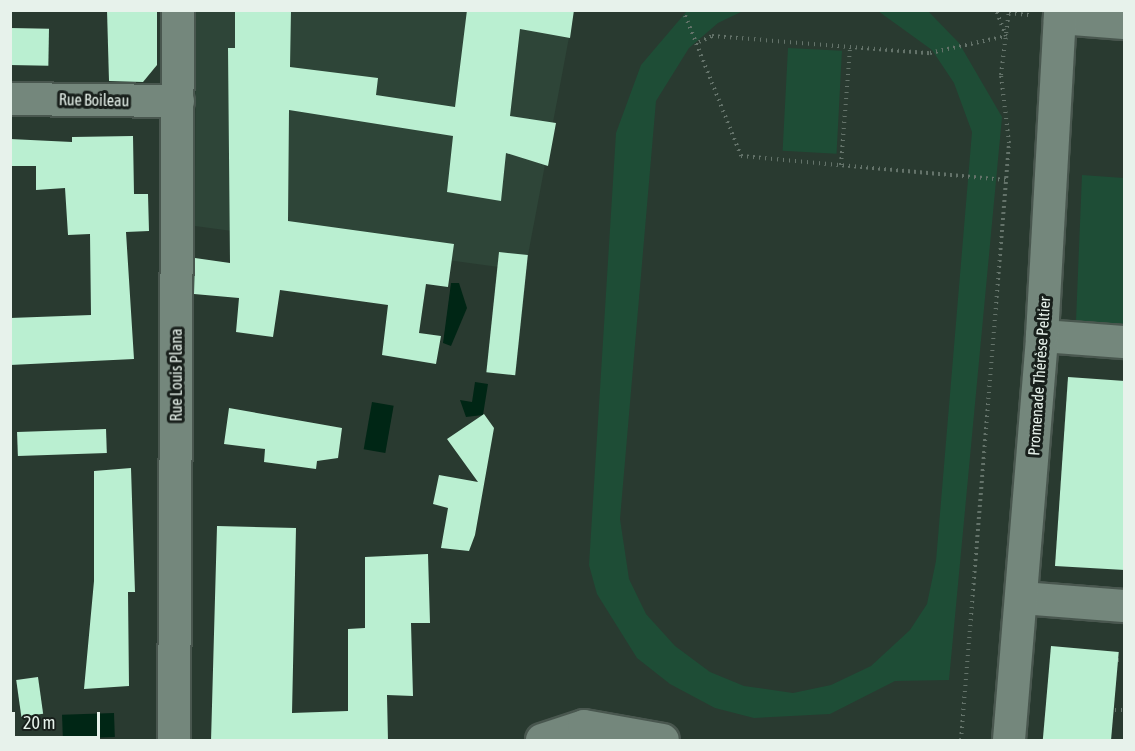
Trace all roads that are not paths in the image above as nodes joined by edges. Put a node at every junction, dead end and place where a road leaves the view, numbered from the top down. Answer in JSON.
{"nodes":[{"id":1,"x":178,"y":10,"type":"edge"},
{"id":2,"x":1060,"y":14,"type":"edge"},
{"id":3,"x":1125,"y":23,"type":"edge"},
{"id":4,"x":10,"y":99,"type":"edge"},
{"id":5,"x":178,"y":101,"type":"junction"},
{"id":6,"x":1042,"y":336,"type":"junction"},
{"id":7,"x":1125,"y":342,"type":"edge"},
{"id":8,"x":1022,"y":598,"type":"junction"},
{"id":9,"x":1125,"y":606,"type":"edge"},
{"id":10,"x":174,"y":741,"type":"edge"},
{"id":11,"x":542,"y":741,"type":"edge"},
{"id":12,"x":663,"y":741,"type":"edge"},
{"id":13,"x":1009,"y":741,"type":"edge"}],
"edges":[{"from":1,"to":5,"type":"street","name":"Rue Louis Plana"},
{"from":2,"to":3,"type":"street"},
{"from":2,"to":6,"type":"street","name":"Promenade Thérèse Peltier"},
{"from":4,"to":5,"type":"street","name":"Rue Boileau"},
{"from":5,"to":10,"type":"street","name":"Rue Louis Plana"},
{"from":6,"to":7,"type":"street"},
{"from":6,"to":8,"type":"street","name":"Promenade Thérèse Peltier"},
{"from":8,"to":9,"type":"street"},
{"from":8,"to":13,"type":"street","name":"Promenade Thérèse Peltier"},
{"from":11,"to":12,"type":"street"}]}
